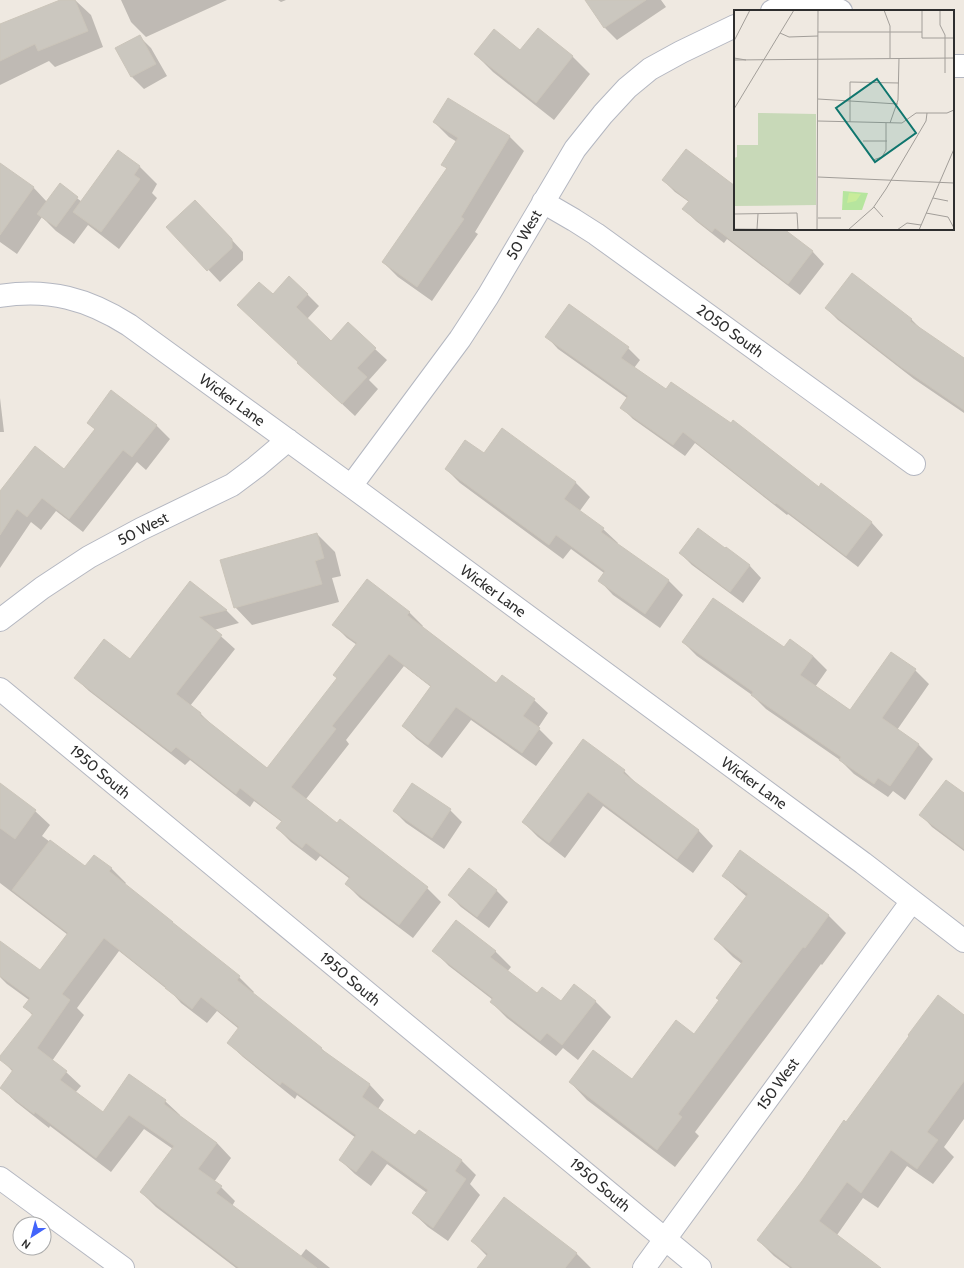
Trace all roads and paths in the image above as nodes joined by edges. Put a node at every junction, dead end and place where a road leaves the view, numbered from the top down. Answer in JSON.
{"nodes":[{"id":1,"x":775,"y":10,"type":"edge"},
{"id":2,"x":840,"y":10,"type":"edge"},
{"id":3,"x":734,"y":26,"type":"edge"},
{"id":4,"x":543,"y":202,"type":"junction"},
{"id":5,"x":0,"y":296,"type":"edge"},
{"id":6,"x":288,"y":440,"type":"junction"},
{"id":7,"x":914,"y":464,"type":"dead end"},
{"id":8,"x":351,"y":486,"type":"junction"},
{"id":9,"x":0,"y":620,"type":"edge"},
{"id":10,"x":0,"y":689,"type":"edge"},
{"id":11,"x":912,"y":901,"type":"junction"},
{"id":12,"x":964,"y":941,"type":"edge"},
{"id":13,"x":0,"y":1178,"type":"edge"},
{"id":14,"x":665,"y":1239,"type":"junction"},
{"id":15,"x":123,"y":1268,"type":"edge"},
{"id":16,"x":644,"y":1268,"type":"edge"},
{"id":17,"x":700,"y":1268,"type":"edge"}],
"edges":[{"from":1,"to":2,"type":"street"},
{"from":3,"to":4,"type":"street","name":"50 West"},
{"from":4,"to":7,"type":"street","name":"2050 South"},
{"from":4,"to":8,"type":"street","name":"50 West"},
{"from":5,"to":6,"type":"street","name":"Wicker Lane"},
{"from":6,"to":8,"type":"street","name":"Wicker Lane"},
{"from":6,"to":9,"type":"street","name":"50 West"},
{"from":8,"to":11,"type":"street","name":"Wicker Lane"},
{"from":10,"to":14,"type":"street","name":"1950 South"},
{"from":11,"to":12,"type":"street","name":"Wicker Lane"},
{"from":11,"to":14,"type":"street","name":"150 West"},
{"from":13,"to":15,"type":"street"},
{"from":14,"to":16,"type":"street","name":"150 West"},
{"from":14,"to":17,"type":"street","name":"1950 South"}]}
